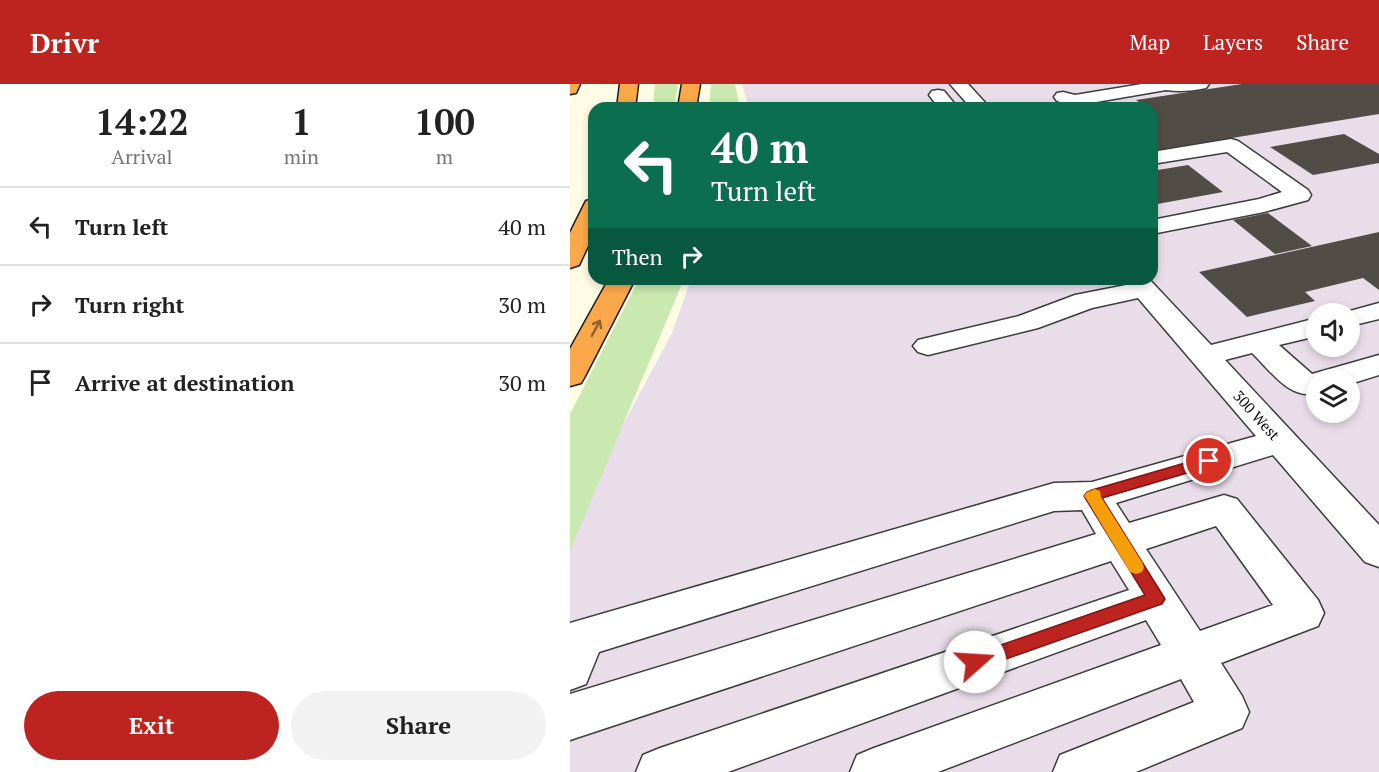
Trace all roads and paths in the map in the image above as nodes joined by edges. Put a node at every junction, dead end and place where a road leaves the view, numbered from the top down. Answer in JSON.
{"nodes":[{"id":1,"x":571,"y":84,"type":"edge"},
{"id":2,"x":629,"y":84,"type":"edge"},
{"id":3,"x":691,"y":84,"type":"edge"},
{"id":4,"x":959,"y":84,"type":"edge"},
{"id":5,"x":1200,"y":84,"type":"edge"},
{"id":6,"x":570,"y":89,"type":"edge"},
{"id":7,"x":1060,"y":89,"type":"edge"},
{"id":8,"x":627,"y":102,"type":"edge"},
{"id":9,"x":688,"y":102,"type":"edge"},
{"id":10,"x":976,"y":102,"type":"edge"},
{"id":11,"x":1049,"y":102,"type":"edge"},
{"id":12,"x":1158,"y":157,"type":"edge"},
{"id":13,"x":588,"y":220,"type":"edge"},
{"id":14,"x":1158,"y":225,"type":"edge"},
{"id":15,"x":570,"y":260,"type":"edge"},
{"id":16,"x":619,"y":285,"type":"edge"},
{"id":17,"x":1136,"y":285,"type":"edge"},
{"id":18,"x":1140,"y":285,"type":"edge"},
{"id":19,"x":1379,"y":311,"type":"edge"},
{"id":20,"x":1360,"y":316,"type":"edge"},
{"id":21,"x":1306,"y":330,"type":"edge"},
{"id":22,"x":1258,"y":342,"type":"junction"},
{"id":23,"x":928,"y":346,"type":"dead end"},
{"id":24,"x":1203,"y":356,"type":"junction"},
{"id":25,"x":1379,"y":365,"type":"edge"},
{"id":26,"x":1360,"y":371,"type":"edge"},
{"id":27,"x":570,"y":376,"type":"edge"},
{"id":28,"x":1306,"y":386,"type":"edge"},
{"id":29,"x":1280,"y":441,"type":"junction"},
{"id":30,"x":1092,"y":496,"type":"junction"},
{"id":31,"x":1120,"y":541,"type":"junction"},
{"id":32,"x":1379,"y":550,"type":"edge"},
{"id":33,"x":1156,"y":599,"type":"junction"},
{"id":34,"x":1190,"y":654,"type":"junction"},
{"id":35,"x":570,"y":669,"type":"edge"},
{"id":36,"x":570,"y":717,"type":"edge"},
{"id":37,"x":660,"y":772,"type":"edge"},
{"id":38,"x":874,"y":772,"type":"edge"},
{"id":39,"x":1077,"y":772,"type":"edge"}],
"edges":[{"from":1,"to":6,"type":"highway"},
{"from":2,"to":8,"type":"highway"},
{"from":3,"to":9,"type":"highway"},
{"from":4,"to":10,"type":"street"},
{"from":5,"to":7,"type":"street"},
{"from":7,"to":11,"type":"street"},
{"from":12,"to":14,"type":"street"},
{"from":13,"to":15,"type":"highway"},
{"from":27,"to":16,"type":"highway","one_way":true},
{"from":17,"to":23,"type":"street"},
{"from":18,"to":24,"type":"street","name":"300 West"},
{"from":19,"to":20,"type":"street"},
{"from":21,"to":22,"type":"street"},
{"from":22,"to":24,"type":"street"},
{"from":22,"to":28,"type":"street"},
{"from":24,"to":29,"type":"street","name":"300 West"},
{"from":25,"to":26,"type":"street"},
{"from":29,"to":30,"type":"street"},
{"from":29,"to":32,"type":"street","name":"300 West"},
{"from":30,"to":31,"type":"street"},
{"from":30,"to":35,"type":"street"},
{"from":31,"to":33,"type":"street"},
{"from":31,"to":34,"type":"street"},
{"from":31,"to":36,"type":"street"},
{"from":33,"to":34,"type":"street"},
{"from":33,"to":37,"type":"street"},
{"from":34,"to":38,"type":"street"},
{"from":34,"to":39,"type":"street"}]}
